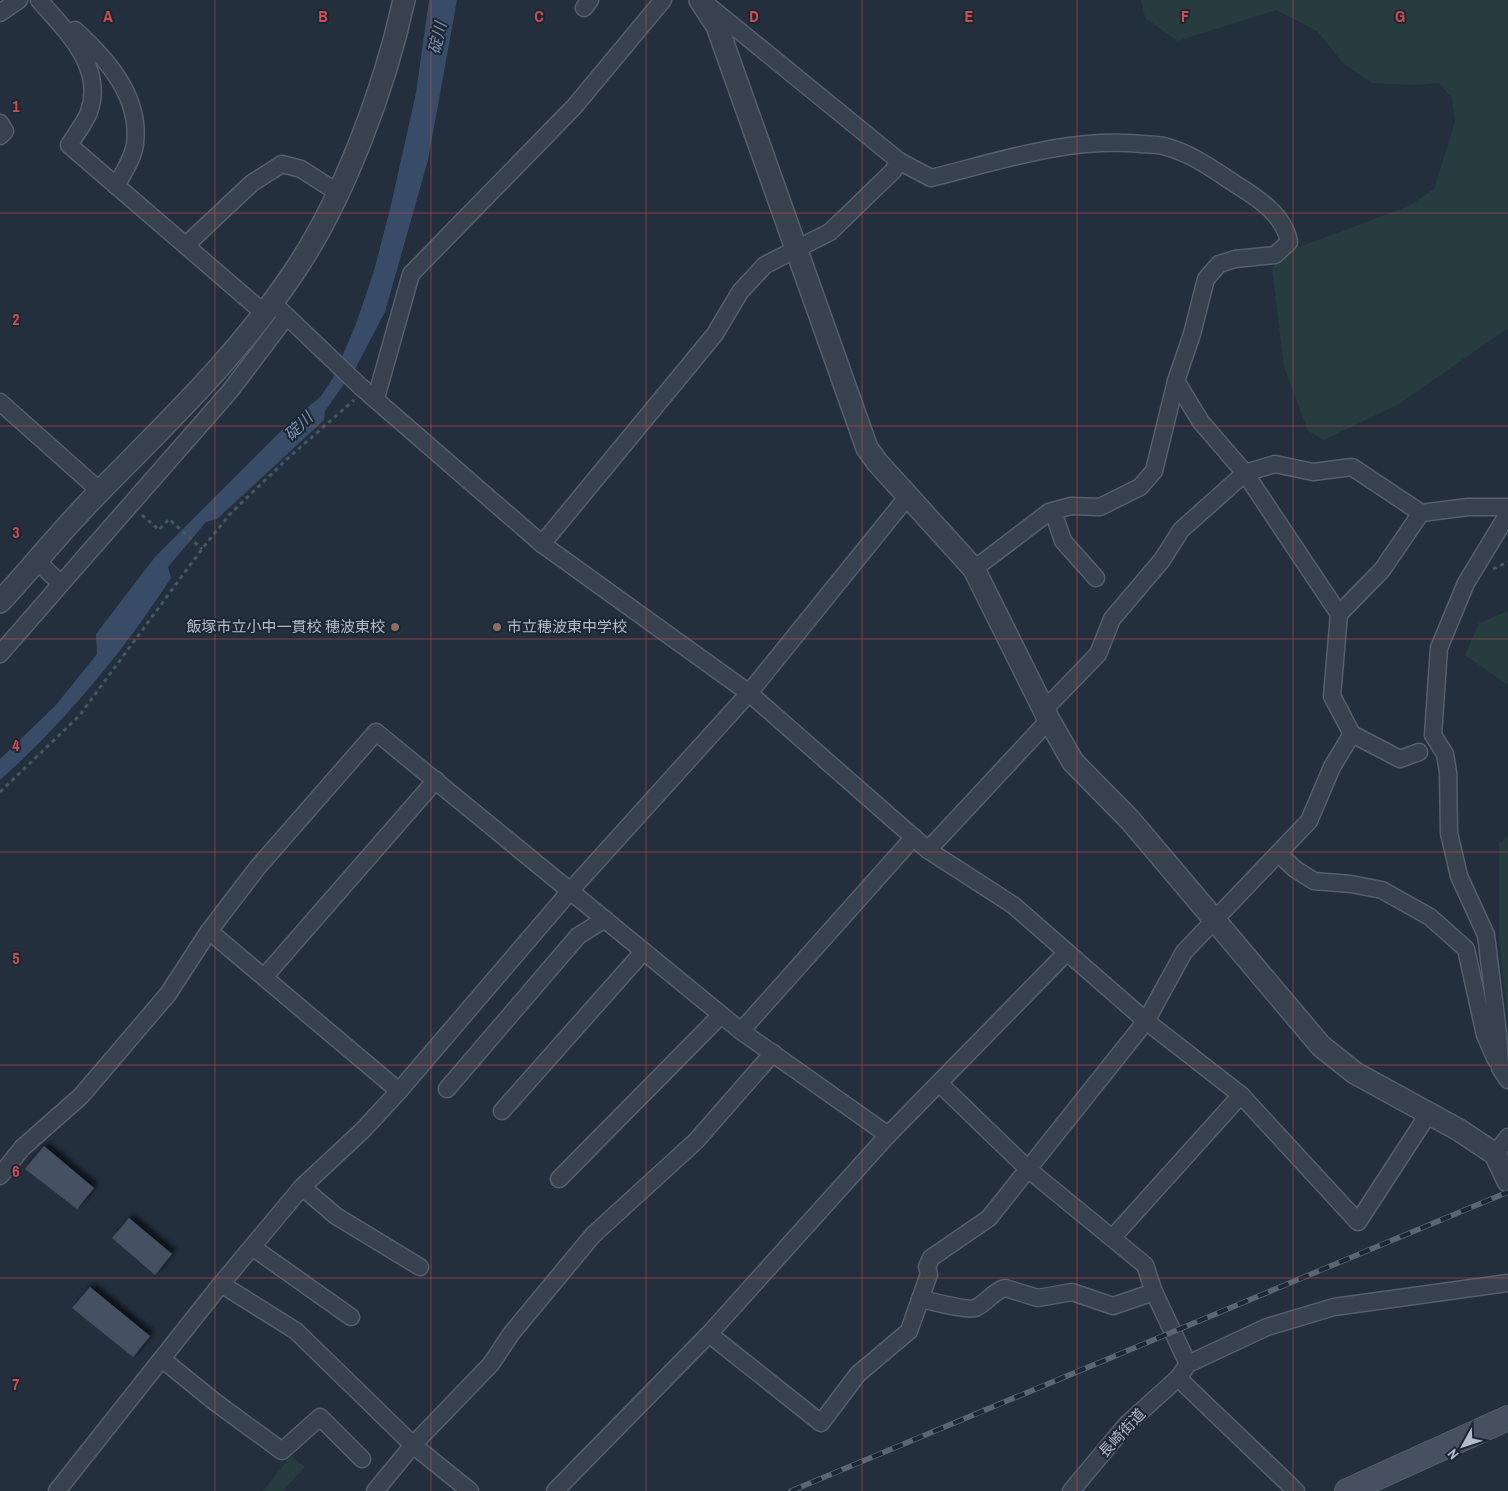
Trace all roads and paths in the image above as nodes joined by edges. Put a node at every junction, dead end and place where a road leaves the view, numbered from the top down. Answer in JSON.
{"nodes":[{"id":1,"x":19,"y":0,"type":"edge"},
{"id":2,"x":41,"y":0,"type":"edge"},
{"id":3,"x":404,"y":0,"type":"edge"},
{"id":4,"x":663,"y":0,"type":"edge"},
{"id":5,"x":701,"y":1,"type":"edge"},
{"id":6,"x":0,"y":13,"type":"edge"},
{"id":7,"x":0,"y":123,"type":"edge"},
{"id":8,"x":0,"y":136,"type":"edge"},
{"id":9,"x":899,"y":160,"type":"junction"},
{"id":10,"x":116,"y":186,"type":"junction"},
{"id":11,"x":337,"y":192,"type":"junction"},
{"id":12,"x":186,"y":245,"type":"junction"},
{"id":13,"x":798,"y":250,"type":"junction"},
{"id":14,"x":274,"y":311,"type":"junction"},
{"id":15,"x":1176,"y":381,"type":"junction"},
{"id":16,"x":368,"y":392,"type":"junction"},
{"id":17,"x":0,"y":402,"type":"edge"},
{"id":18,"x":1245,"y":473,"type":"junction"},
{"id":19,"x":100,"y":491,"type":"junction"},
{"id":20,"x":908,"y":496,"type":"junction"},
{"id":21,"x":130,"y":504,"type":"junction"},
{"id":22,"x":1508,"y":507,"type":"edge"},
{"id":23,"x":1053,"y":511,"type":"junction"},
{"id":24,"x":1421,"y":514,"type":"junction"},
{"id":25,"x":1508,"y":514,"type":"edge"},
{"id":26,"x":542,"y":544,"type":"junction"},
{"id":27,"x":202,"y":549,"type":"junction"},
{"id":28,"x":37,"y":561,"type":"junction"},
{"id":29,"x":974,"y":569,"type":"junction"},
{"id":30,"x":1096,"y":578,"type":"dead end"},
{"id":31,"x":61,"y":584,"type":"junction"},
{"id":32,"x":0,"y":602,"type":"edge"},
{"id":33,"x":1339,"y":614,"type":"junction"},
{"id":34,"x":0,"y":654,"type":"edge"},
{"id":35,"x":749,"y":693,"type":"junction"},
{"id":36,"x":1047,"y":715,"type":"junction"},
{"id":37,"x":1352,"y":734,"type":"junction"},
{"id":38,"x":1419,"y":752,"type":"dead end"},
{"id":39,"x":436,"y":780,"type":"junction"},
{"id":40,"x":0,"y":792,"type":"edge"},
{"id":41,"x":914,"y":837,"type":"junction"},
{"id":42,"x":928,"y":850,"type":"junction"},
{"id":43,"x":1279,"y":854,"type":"junction"},
{"id":44,"x":571,"y":890,"type":"junction"},
{"id":45,"x":605,"y":919,"type":"junction"},
{"id":46,"x":1217,"y":920,"type":"junction"},
{"id":47,"x":209,"y":931,"type":"junction"},
{"id":48,"x":643,"y":952,"type":"junction"},
{"id":49,"x":1067,"y":952,"type":"junction"},
{"id":50,"x":265,"y":976,"type":"junction"},
{"id":51,"x":721,"y":1015,"type":"junction"},
{"id":52,"x":1146,"y":1021,"type":"junction"},
{"id":53,"x":741,"y":1031,"type":"junction"},
{"id":54,"x":773,"y":1053,"type":"junction"},
{"id":55,"x":1504,"y":1074,"type":"edge"},
{"id":56,"x":940,"y":1084,"type":"junction"},
{"id":57,"x":447,"y":1089,"type":"dead end"},
{"id":58,"x":399,"y":1091,"type":"junction"},
{"id":59,"x":1241,"y":1094,"type":"junction"},
{"id":60,"x":502,"y":1111,"type":"dead end"},
{"id":61,"x":1429,"y":1113,"type":"junction"},
{"id":62,"x":888,"y":1135,"type":"junction"},
{"id":63,"x":1508,"y":1137,"type":"edge"},
{"id":64,"x":1495,"y":1154,"type":"junction"},
{"id":65,"x":1028,"y":1170,"type":"junction"},
{"id":66,"x":0,"y":1176,"type":"edge"},
{"id":67,"x":559,"y":1179,"type":"dead end"},
{"id":68,"x":1508,"y":1181,"type":"edge"},
{"id":69,"x":302,"y":1187,"type":"junction"},
{"id":70,"x":1113,"y":1237,"type":"junction"},
{"id":71,"x":252,"y":1247,"type":"junction"},
{"id":72,"x":420,"y":1267,"type":"dead end"},
{"id":73,"x":1508,"y":1283,"type":"edge"},
{"id":74,"x":222,"y":1284,"type":"junction"},
{"id":75,"x":1154,"y":1292,"type":"junction"},
{"id":76,"x":920,"y":1299,"type":"junction"},
{"id":77,"x":351,"y":1316,"type":"dead end"},
{"id":78,"x":709,"y":1334,"type":"junction"},
{"id":79,"x":162,"y":1359,"type":"junction"},
{"id":80,"x":1188,"y":1364,"type":"junction"},
{"id":81,"x":1178,"y":1378,"type":"junction"},
{"id":82,"x":1508,"y":1418,"type":"edge"},
{"id":83,"x":413,"y":1445,"type":"junction"},
{"id":84,"x":362,"y":1459,"type":"dead end"},
{"id":85,"x":57,"y":1491,"type":"edge"},
{"id":86,"x":375,"y":1491,"type":"edge"},
{"id":87,"x":470,"y":1491,"type":"edge"},
{"id":88,"x":555,"y":1491,"type":"edge"},
{"id":89,"x":1071,"y":1491,"type":"edge"},
{"id":90,"x":1296,"y":1491,"type":"edge"},
{"id":91,"x":1348,"y":1491,"type":"edge"}],
"edges":[{"from":1,"to":6,"type":"street"},
{"from":2,"to":10,"type":"street"},
{"from":2,"to":10,"type":"street"},
{"from":3,"to":11,"type":"street"},
{"from":4,"to":16,"type":"street"},
{"from":5,"to":9,"type":"street"},
{"from":5,"to":13,"type":"street"},
{"from":7,"to":8,"type":"street"},
{"from":9,"to":13,"type":"street"},
{"from":9,"to":15,"type":"street"},
{"from":10,"to":12,"type":"street"},
{"from":11,"to":12,"type":"street"},
{"from":11,"to":14,"type":"street"},
{"from":12,"to":14,"type":"street"},
{"from":13,"to":20,"type":"street"},
{"from":13,"to":26,"type":"street"},
{"from":14,"to":16,"type":"street"},
{"from":14,"to":19,"type":"street"},
{"from":14,"to":21,"type":"street"},
{"from":15,"to":18,"type":"street"},
{"from":15,"to":23,"type":"street"},
{"from":16,"to":26,"type":"street"},
{"from":16,"to":27,"type":"path"},
{"from":17,"to":19,"type":"street"},
{"from":18,"to":24,"type":"street"},
{"from":18,"to":33,"type":"street"},
{"from":18,"to":36,"type":"street"},
{"from":19,"to":28,"type":"street"},
{"from":20,"to":29,"type":"street"},
{"from":20,"to":35,"type":"street"},
{"from":21,"to":27,"type":"path"},
{"from":21,"to":31,"type":"street"},
{"from":22,"to":24,"type":"street"},
{"from":23,"to":29,"type":"street"},
{"from":23,"to":30,"type":"street"},
{"from":24,"to":33,"type":"street"},
{"from":25,"to":55,"type":"street"},
{"from":26,"to":35,"type":"street"},
{"from":27,"to":40,"type":"path"},
{"from":28,"to":31,"type":"street"},
{"from":28,"to":32,"type":"street"},
{"from":29,"to":36,"type":"street"},
{"from":31,"to":34,"type":"street"},
{"from":33,"to":37,"type":"street"},
{"from":35,"to":41,"type":"street"},
{"from":35,"to":44,"type":"street"},
{"from":36,"to":42,"type":"street"},
{"from":36,"to":46,"type":"street"},
{"from":37,"to":38,"type":"street"},
{"from":37,"to":43,"type":"street"},
{"from":39,"to":44,"type":"street"},
{"from":39,"to":47,"type":"street"},
{"from":39,"to":50,"type":"street"},
{"from":41,"to":42,"type":"street"},
{"from":41,"to":53,"type":"street"},
{"from":42,"to":49,"type":"street"},
{"from":43,"to":46,"type":"street"},
{"from":43,"to":55,"type":"street"},
{"from":44,"to":45,"type":"street"},
{"from":44,"to":58,"type":"street"},
{"from":45,"to":48,"type":"street"},
{"from":45,"to":57,"type":"street"},
{"from":46,"to":52,"type":"street"},
{"from":46,"to":61,"type":"street"},
{"from":47,"to":50,"type":"street"},
{"from":47,"to":66,"type":"street"},
{"from":48,"to":51,"type":"street"},
{"from":48,"to":60,"type":"street"},
{"from":49,"to":52,"type":"street"},
{"from":49,"to":56,"type":"street"},
{"from":50,"to":58,"type":"street"},
{"from":51,"to":53,"type":"street"},
{"from":51,"to":67,"type":"street"},
{"from":52,"to":59,"type":"street"},
{"from":52,"to":65,"type":"street"},
{"from":53,"to":54,"type":"street"},
{"from":54,"to":62,"type":"street"},
{"from":54,"to":83,"type":"street"},
{"from":56,"to":62,"type":"street"},
{"from":56,"to":65,"type":"street"},
{"from":58,"to":69,"type":"street"},
{"from":59,"to":61,"type":"street"},
{"from":59,"to":70,"type":"street"},
{"from":61,"to":64,"type":"street"},
{"from":62,"to":78,"type":"street"},
{"from":63,"to":64,"type":"street"},
{"from":64,"to":68,"type":"street"},
{"from":65,"to":70,"type":"street"},
{"from":65,"to":76,"type":"street"},
{"from":69,"to":71,"type":"street"},
{"from":69,"to":72,"type":"street"},
{"from":70,"to":75,"type":"street"},
{"from":71,"to":74,"type":"street"},
{"from":71,"to":77,"type":"street"},
{"from":73,"to":80,"type":"street"},
{"from":74,"to":79,"type":"street"},
{"from":74,"to":83,"type":"street"},
{"from":75,"to":76,"type":"street"},
{"from":75,"to":80,"type":"street"},
{"from":76,"to":78,"type":"street"},
{"from":78,"to":88,"type":"street"},
{"from":79,"to":84,"type":"street"},
{"from":79,"to":85,"type":"street"},
{"from":80,"to":81,"type":"street","name":"長崎街道"},
{"from":81,"to":89,"type":"street","name":"長崎街道"},
{"from":81,"to":90,"type":"street"},
{"from":82,"to":91,"type":"main road"},
{"from":83,"to":86,"type":"street"},
{"from":83,"to":87,"type":"street"}]}
